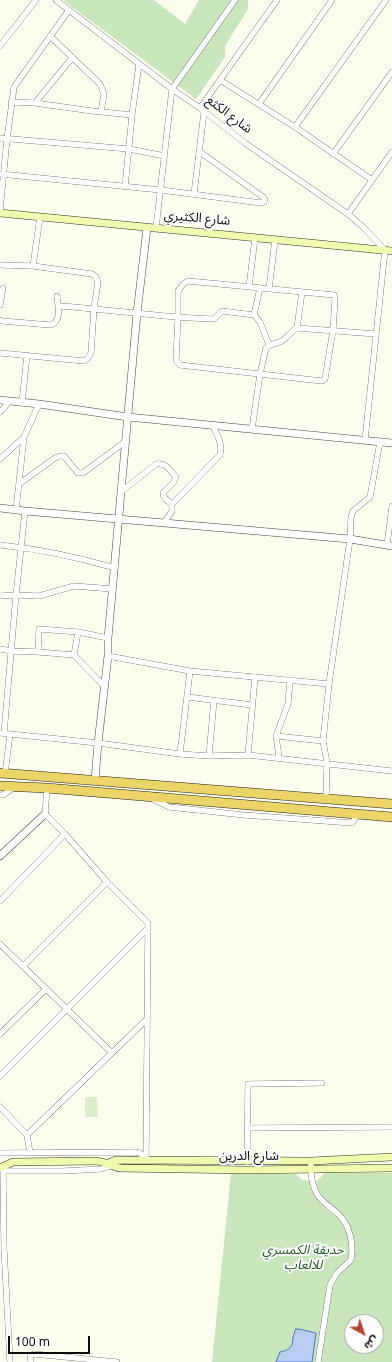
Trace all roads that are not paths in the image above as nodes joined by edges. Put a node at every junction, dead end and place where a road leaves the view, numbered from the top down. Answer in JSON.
{"nodes":[{"id":1,"x":36,"y":0,"type":"edge"},
{"id":2,"x":56,"y":0,"type":"edge"},
{"id":3,"x":236,"y":0,"type":"edge"},
{"id":4,"x":277,"y":0,"type":"edge"},
{"id":5,"x":332,"y":0,"type":"edge"},
{"id":6,"x":386,"y":0,"type":"edge"},
{"id":7,"x":69,"y":10,"type":"junction"},
{"id":8,"x":50,"y":36,"type":"junction"},
{"id":9,"x":0,"y":46,"type":"edge"},
{"id":10,"x":72,"y":58,"type":"junction"},
{"id":11,"x":139,"y":64,"type":"junction"},
{"id":12,"x":392,"y":72,"type":"edge"},
{"id":13,"x":220,"y":80,"type":"junction"},
{"id":14,"x":172,"y":89,"type":"junction"},
{"id":15,"x":11,"y":102,"type":"junction"},
{"id":16,"x":35,"y":103,"type":"junction"},
{"id":17,"x":258,"y":104,"type":"junction"},
{"id":18,"x":202,"y":110,"type":"junction"},
{"id":19,"x":101,"y":112,"type":"junction"},
{"id":20,"x":132,"y":115,"type":"junction"},
{"id":21,"x":295,"y":127,"type":"junction"},
{"id":22,"x":0,"y":138,"type":"edge"},
{"id":23,"x":7,"y":139,"type":"junction"},
{"id":24,"x":129,"y":149,"type":"junction"},
{"id":25,"x":200,"y":152,"type":"junction"},
{"id":26,"x":392,"y":152,"type":"edge"},
{"id":27,"x":333,"y":154,"type":"junction"},
{"id":28,"x":165,"y":156,"type":"junction"},
{"id":29,"x":2,"y":174,"type":"edge"},
{"id":30,"x":372,"y":180,"type":"junction"},
{"id":31,"x":125,"y":187,"type":"junction"},
{"id":32,"x":161,"y":190,"type":"junction"},
{"id":33,"x":194,"y":194,"type":"junction"},
{"id":34,"x":0,"y":212,"type":"edge"},
{"id":35,"x":348,"y":214,"type":"junction"},
{"id":36,"x":40,"y":217,"type":"junction"},
{"id":37,"x":147,"y":228,"type":"junction"},
{"id":38,"x":156,"y":228,"type":"junction"},
{"id":39,"x":256,"y":238,"type":"junction"},
{"id":40,"x":275,"y":240,"type":"junction"},
{"id":41,"x":388,"y":250,"type":"edge"},
{"id":42,"x":0,"y":265,"type":"edge"},
{"id":43,"x":33,"y":266,"type":"junction"},
{"id":44,"x":249,"y":287,"type":"junction"},
{"id":45,"x":3,"y":288,"type":"dead end"},
{"id":46,"x":260,"y":288,"type":"junction"},
{"id":47,"x":269,"y":289,"type":"junction"},
{"id":48,"x":302,"y":292,"type":"junction"},
{"id":49,"x":57,"y":296,"type":"dead end"},
{"id":50,"x":0,"y":303,"type":"edge"},
{"id":51,"x":58,"y":306,"type":"junction"},
{"id":52,"x":94,"y":308,"type":"junction"},
{"id":53,"x":137,"y":313,"type":"junction"},
{"id":54,"x":254,"y":315,"type":"junction"},
{"id":55,"x":178,"y":318,"type":"junction"},
{"id":56,"x":0,"y":320,"type":"edge"},
{"id":57,"x":297,"y":328,"type":"junction"},
{"id":58,"x":332,"y":330,"type":"junction"},
{"id":59,"x":376,"y":334,"type":"junction"},
{"id":60,"x":269,"y":345,"type":"junction"},
{"id":61,"x":0,"y":353,"type":"edge"},
{"id":62,"x":26,"y":355,"type":"junction"},
{"id":63,"x":260,"y":374,"type":"junction"},
{"id":64,"x":0,"y":400,"type":"edge"},
{"id":65,"x":10,"y":401,"type":"junction"},
{"id":66,"x":22,"y":403,"type":"junction"},
{"id":67,"x":39,"y":404,"type":"junction"},
{"id":68,"x":0,"y":412,"type":"edge"},
{"id":69,"x":128,"y":418,"type":"junction"},
{"id":70,"x":213,"y":426,"type":"junction"},
{"id":71,"x":252,"y":429,"type":"junction"},
{"id":72,"x":24,"y":437,"type":"junction"},
{"id":73,"x":365,"y":440,"type":"junction"},
{"id":74,"x":126,"y":441,"type":"junction"},
{"id":75,"x":380,"y":442,"type":"junction"},
{"id":76,"x":392,"y":443,"type":"edge"},
{"id":77,"x":0,"y":458,"type":"edge"},
{"id":78,"x":19,"y":484,"type":"junction"},
{"id":79,"x":122,"y":491,"type":"junction"},
{"id":80,"x":172,"y":504,"type":"junction"},
{"id":81,"x":392,"y":506,"type":"edge"},
{"id":82,"x":0,"y":508,"type":"edge"},
{"id":83,"x":16,"y":510,"type":"junction"},
{"id":84,"x":25,"y":511,"type":"junction"},
{"id":85,"x":120,"y":520,"type":"junction"},
{"id":86,"x":164,"y":523,"type":"junction"},
{"id":87,"x":350,"y":539,"type":"junction"},
{"id":88,"x":0,"y":545,"type":"edge"},
{"id":89,"x":390,"y":545,"type":"edge"},
{"id":90,"x":22,"y":547,"type":"junction"},
{"id":91,"x":114,"y":568,"type":"junction"},
{"id":92,"x":113,"y":589,"type":"junction"},
{"id":93,"x":16,"y":595,"type":"junction"},
{"id":94,"x":0,"y":596,"type":"edge"},
{"id":95,"x":78,"y":632,"type":"junction"},
{"id":96,"x":108,"y":638,"type":"junction"},
{"id":97,"x":0,"y":649,"type":"edge"},
{"id":98,"x":12,"y":651,"type":"junction"},
{"id":99,"x":38,"y":652,"type":"junction"},
{"id":100,"x":74,"y":655,"type":"junction"},
{"id":101,"x":108,"y":656,"type":"junction"},
{"id":102,"x":190,"y":672,"type":"junction"},
{"id":103,"x":255,"y":677,"type":"junction"},
{"id":104,"x":290,"y":680,"type":"junction"},
{"id":105,"x":329,"y":684,"type":"junction"},
{"id":106,"x":104,"y":686,"type":"junction"},
{"id":107,"x":187,"y":697,"type":"junction"},
{"id":108,"x":214,"y":700,"type":"junction"},
{"id":109,"x":252,"y":705,"type":"junction"},
{"id":110,"x":5,"y":733,"type":"edge"},
{"id":111,"x":276,"y":736,"type":"junction"},
{"id":112,"x":323,"y":741,"type":"junction"},
{"id":113,"x":98,"y":743,"type":"junction"},
{"id":114,"x":180,"y":754,"type":"junction"},
{"id":115,"x":248,"y":755,"type":"junction"},
{"id":116,"x":209,"y":756,"type":"junction"},
{"id":117,"x":279,"y":757,"type":"junction"},
{"id":118,"x":327,"y":763,"type":"junction"},
{"id":119,"x":392,"y":771,"type":"edge"},
{"id":120,"x":2,"y":773,"type":"edge"},
{"id":121,"x":95,"y":780,"type":"junction"},
{"id":122,"x":0,"y":786,"type":"edge"},
{"id":123,"x":14,"y":787,"type":"junction"},
{"id":124,"x":47,"y":788,"type":"junction"},
{"id":125,"x":0,"y":795,"type":"edge"},
{"id":126,"x":326,"y":798,"type":"junction"},
{"id":127,"x":392,"y":804,"type":"edge"},
{"id":128,"x":45,"y":814,"type":"junction"},
{"id":129,"x":392,"y":817,"type":"edge"},
{"id":130,"x":65,"y":834,"type":"junction"},
{"id":131,"x":0,"y":856,"type":"edge"},
{"id":132,"x":107,"y":882,"type":"junction"},
{"id":133,"x":0,"y":901,"type":"edge"},
{"id":134,"x":148,"y":928,"type":"junction"},
{"id":135,"x":0,"y":944,"type":"edge"},
{"id":136,"x":23,"y":966,"type":"junction"},
{"id":137,"x":46,"y":989,"type":"junction"},
{"id":138,"x":68,"y":1009,"type":"junction"},
{"id":139,"x":147,"y":1019,"type":"junction"},
{"id":140,"x":0,"y":1034,"type":"edge"},
{"id":141,"x":111,"y":1052,"type":"junction"},
{"id":142,"x":0,"y":1076,"type":"edge"},
{"id":143,"x":322,"y":1083,"type":"dead end"},
{"id":144,"x":0,"y":1107,"type":"edge"},
{"id":145,"x":392,"y":1127,"type":"edge"},
{"id":146,"x":248,"y":1128,"type":"junction"},
{"id":147,"x":27,"y":1135,"type":"junction"},
{"id":148,"x":0,"y":1153,"type":"edge"},
{"id":149,"x":30,"y":1153,"type":"junction"},
{"id":150,"x":392,"y":1157,"type":"edge"},
{"id":151,"x":311,"y":1161,"type":"junction"},
{"id":152,"x":248,"y":1162,"type":"junction"},
{"id":153,"x":146,"y":1164,"type":"junction"},
{"id":154,"x":1,"y":1167,"type":"edge"},
{"id":155,"x":392,"y":1168,"type":"edge"},
{"id":156,"x":247,"y":1170,"type":"junction"},
{"id":157,"x":311,"y":1170,"type":"junction"},
{"id":158,"x":2,"y":1248,"type":"edge"},
{"id":159,"x":10,"y":1362,"type":"edge"},
{"id":160,"x":31,"y":1362,"type":"edge"},
{"id":161,"x":117,"y":1362,"type":"edge"},
{"id":162,"x":318,"y":1362,"type":"edge"}],
"edges":[{"from":1,"to":9,"type":"street"},
{"from":2,"to":7,"type":"street","name":"شارع الكثع"},
{"from":3,"to":14,"type":"street"},
{"from":4,"to":13,"type":"street"},
{"from":5,"to":17,"type":"street"},
{"from":6,"to":21,"type":"street"},
{"from":7,"to":8,"type":"street"},
{"from":7,"to":11,"type":"street","name":"شارع الكثع"},
{"from":8,"to":10,"type":"street"},
{"from":8,"to":15,"type":"street"},
{"from":10,"to":16,"type":"street"},
{"from":10,"to":19,"type":"street"},
{"from":11,"to":14,"type":"street","name":"شارع الكثع"},
{"from":11,"to":20,"type":"street"},
{"from":12,"to":27,"type":"street"},
{"from":13,"to":17,"type":"street"},
{"from":13,"to":18,"type":"street"},
{"from":14,"to":18,"type":"street","name":"شارع الكثع"},
{"from":14,"to":28,"type":"street"},
{"from":15,"to":16,"type":"street"},
{"from":15,"to":23,"type":"street"},
{"from":16,"to":19,"type":"street"},
{"from":17,"to":21,"type":"street"},
{"from":18,"to":25,"type":"street"},
{"from":18,"to":35,"type":"street","name":"شارع الكثع"},
{"from":19,"to":20,"type":"street"},
{"from":20,"to":24,"type":"street"},
{"from":21,"to":27,"type":"street"},
{"from":22,"to":23,"type":"street"},
{"from":23,"to":24,"type":"street"},
{"from":23,"to":29,"type":"street"},
{"from":24,"to":28,"type":"street"},
{"from":24,"to":31,"type":"street"},
{"from":25,"to":33,"type":"street"},
{"from":25,"to":33,"type":"street"},
{"from":26,"to":30,"type":"street"},
{"from":27,"to":30,"type":"street"},
{"from":28,"to":32,"type":"street"},
{"from":29,"to":31,"type":"street"},
{"from":29,"to":34,"type":"street"},
{"from":30,"to":35,"type":"street"},
{"from":31,"to":32,"type":"street"},
{"from":32,"to":33,"type":"street"},
{"from":32,"to":38,"type":"street"},
{"from":34,"to":36,"type":"main road","name":"شارع الكثيري"},
{"from":35,"to":41,"type":"street","name":"شارع الكثع"},
{"from":36,"to":37,"type":"main road","name":"شارع الكثيري"},
{"from":36,"to":43,"type":"street"},
{"from":37,"to":38,"type":"main road","name":"شارع الكثيري"},
{"from":37,"to":53,"type":"street"},
{"from":38,"to":39,"type":"main road","name":"شارع الكثيري"},
{"from":39,"to":40,"type":"main road","name":"شارع الكثيري"},
{"from":39,"to":44,"type":"street"},
{"from":40,"to":41,"type":"main road","name":"شارع الكثيري"},
{"from":40,"to":47,"type":"street"},
{"from":41,"to":59,"type":"street"},
{"from":42,"to":43,"type":"street"},
{"from":43,"to":52,"type":"street"},
{"from":44,"to":46,"type":"street"},
{"from":44,"to":55,"type":"street"},
{"from":45,"to":50,"type":"street"},
{"from":46,"to":47,"type":"street"},
{"from":46,"to":54,"type":"street"},
{"from":47,"to":48,"type":"street"},
{"from":48,"to":57,"type":"street"},
{"from":48,"to":58,"type":"street"},
{"from":49,"to":51,"type":"street"},
{"from":51,"to":52,"type":"street"},
{"from":51,"to":56,"type":"street"},
{"from":52,"to":53,"type":"street"},
{"from":52,"to":62,"type":"street"},
{"from":53,"to":55,"type":"street"},
{"from":53,"to":69,"type":"street"},
{"from":54,"to":55,"type":"street"},
{"from":54,"to":60,"type":"street"},
{"from":55,"to":63,"type":"street"},
{"from":57,"to":58,"type":"street"},
{"from":57,"to":60,"type":"street"},
{"from":58,"to":59,"type":"street"},
{"from":58,"to":63,"type":"street"},
{"from":59,"to":73,"type":"street"},
{"from":60,"to":63,"type":"street"},
{"from":61,"to":62,"type":"street"},
{"from":62,"to":66,"type":"street"},
{"from":63,"to":71,"type":"street"},
{"from":64,"to":65,"type":"street"},
{"from":65,"to":66,"type":"street"},
{"from":65,"to":68,"type":"street"},
{"from":66,"to":67,"type":"street"},
{"from":67,"to":69,"type":"street"},
{"from":67,"to":72,"type":"street"},
{"from":69,"to":70,"type":"street"},
{"from":69,"to":74,"type":"street"},
{"from":70,"to":71,"type":"street"},
{"from":70,"to":80,"type":"street"},
{"from":71,"to":73,"type":"street"},
{"from":72,"to":77,"type":"street"},
{"from":72,"to":78,"type":"street"},
{"from":73,"to":75,"type":"street"},
{"from":74,"to":78,"type":"street"},
{"from":74,"to":79,"type":"street"},
{"from":75,"to":76,"type":"street"},
{"from":75,"to":87,"type":"street"},
{"from":78,"to":83,"type":"street"},
{"from":79,"to":80,"type":"street"},
{"from":79,"to":85,"type":"street"},
{"from":80,"to":86,"type":"street"},
{"from":81,"to":89,"type":"street"},
{"from":82,"to":83,"type":"street"},
{"from":83,"to":84,"type":"street"},
{"from":84,"to":85,"type":"street"},
{"from":84,"to":90,"type":"street"},
{"from":85,"to":86,"type":"street"},
{"from":85,"to":91,"type":"street"},
{"from":86,"to":87,"type":"street"},
{"from":87,"to":89,"type":"street"},
{"from":87,"to":105,"type":"street"},
{"from":88,"to":90,"type":"street"},
{"from":90,"to":91,"type":"street"},
{"from":90,"to":93,"type":"street"},
{"from":91,"to":92,"type":"street"},
{"from":92,"to":93,"type":"street"},
{"from":92,"to":96,"type":"street"},
{"from":93,"to":94,"type":"street"},
{"from":93,"to":98,"type":"street"},
{"from":95,"to":96,"type":"street"},
{"from":95,"to":99,"type":"street"},
{"from":95,"to":100,"type":"street"},
{"from":96,"to":101,"type":"street"},
{"from":97,"to":98,"type":"street"},
{"from":98,"to":99,"type":"street"},
{"from":98,"to":110,"type":"street"},
{"from":99,"to":100,"type":"street"},
{"from":100,"to":106,"type":"street"},
{"from":101,"to":102,"type":"street"},
{"from":101,"to":106,"type":"street"},
{"from":102,"to":103,"type":"street"},
{"from":102,"to":107,"type":"street"},
{"from":103,"to":104,"type":"street"},
{"from":103,"to":109,"type":"street"},
{"from":104,"to":105,"type":"street"},
{"from":104,"to":111,"type":"street"},
{"from":105,"to":112,"type":"street"},
{"from":106,"to":113,"type":"street"},
{"from":107,"to":108,"type":"street"},
{"from":107,"to":114,"type":"street"},
{"from":108,"to":109,"type":"street"},
{"from":108,"to":116,"type":"street"},
{"from":109,"to":115,"type":"street"},
{"from":110,"to":113,"type":"street"},
{"from":110,"to":120,"type":"street"},
{"from":111,"to":112,"type":"street"},
{"from":111,"to":117,"type":"street"},
{"from":112,"to":118,"type":"street"},
{"from":113,"to":114,"type":"street"},
{"from":113,"to":121,"type":"street"},
{"from":114,"to":116,"type":"street"},
{"from":115,"to":116,"type":"street"},
{"from":115,"to":117,"type":"street"},
{"from":117,"to":118,"type":"street"},
{"from":118,"to":119,"type":"street"},
{"from":118,"to":126,"type":"street"},
{"from":120,"to":121,"type":"highway"},
{"from":121,"to":126,"type":"highway"},
{"from":122,"to":123,"type":"highway"},
{"from":123,"to":124,"type":"highway"},
{"from":123,"to":125,"type":"street"},
{"from":124,"to":128,"type":"street"},
{"from":124,"to":129,"type":"highway"},
{"from":126,"to":127,"type":"highway"},
{"from":128,"to":130,"type":"street"},
{"from":128,"to":131,"type":"street"},
{"from":130,"to":132,"type":"street"},
{"from":130,"to":133,"type":"street"},
{"from":132,"to":134,"type":"street"},
{"from":132,"to":136,"type":"street"},
{"from":134,"to":138,"type":"street"},
{"from":134,"to":139,"type":"street"},
{"from":135,"to":136,"type":"street"},
{"from":136,"to":137,"type":"street"},
{"from":137,"to":138,"type":"street"},
{"from":137,"to":140,"type":"street"},
{"from":138,"to":141,"type":"street"},
{"from":138,"to":142,"type":"street"},
{"from":139,"to":141,"type":"street"},
{"from":139,"to":153,"type":"street"},
{"from":141,"to":147,"type":"street"},
{"from":143,"to":146,"type":"street"},
{"from":144,"to":147,"type":"street"},
{"from":145,"to":146,"type":"street"},
{"from":146,"to":152,"type":"street"},
{"from":147,"to":149,"type":"street"},
{"from":148,"to":149,"type":"street"},
{"from":149,"to":153,"type":"street"},
{"from":150,"to":151,"type":"main road","name":"شارع الدرين"},
{"from":151,"to":152,"type":"main road","name":"شارع الدرين"},
{"from":151,"to":157,"type":"street"},
{"from":152,"to":153,"type":"main road","name":"شارع الدرين"},
{"from":152,"to":156,"type":"main road"},
{"from":153,"to":154,"type":"main road","name":"شارع الدرين"},
{"from":153,"to":156,"type":"main road","name":"شارع الدرين"},
{"from":154,"to":158,"type":"street"},
{"from":155,"to":157,"type":"main road","name":"شارع الدرين"},
{"from":156,"to":157,"type":"main road","name":"شارع الدرين"},
{"from":157,"to":162,"type":"street"},
{"from":158,"to":159,"type":"street"},
{"from":160,"to":161,"type":"street"}]}
